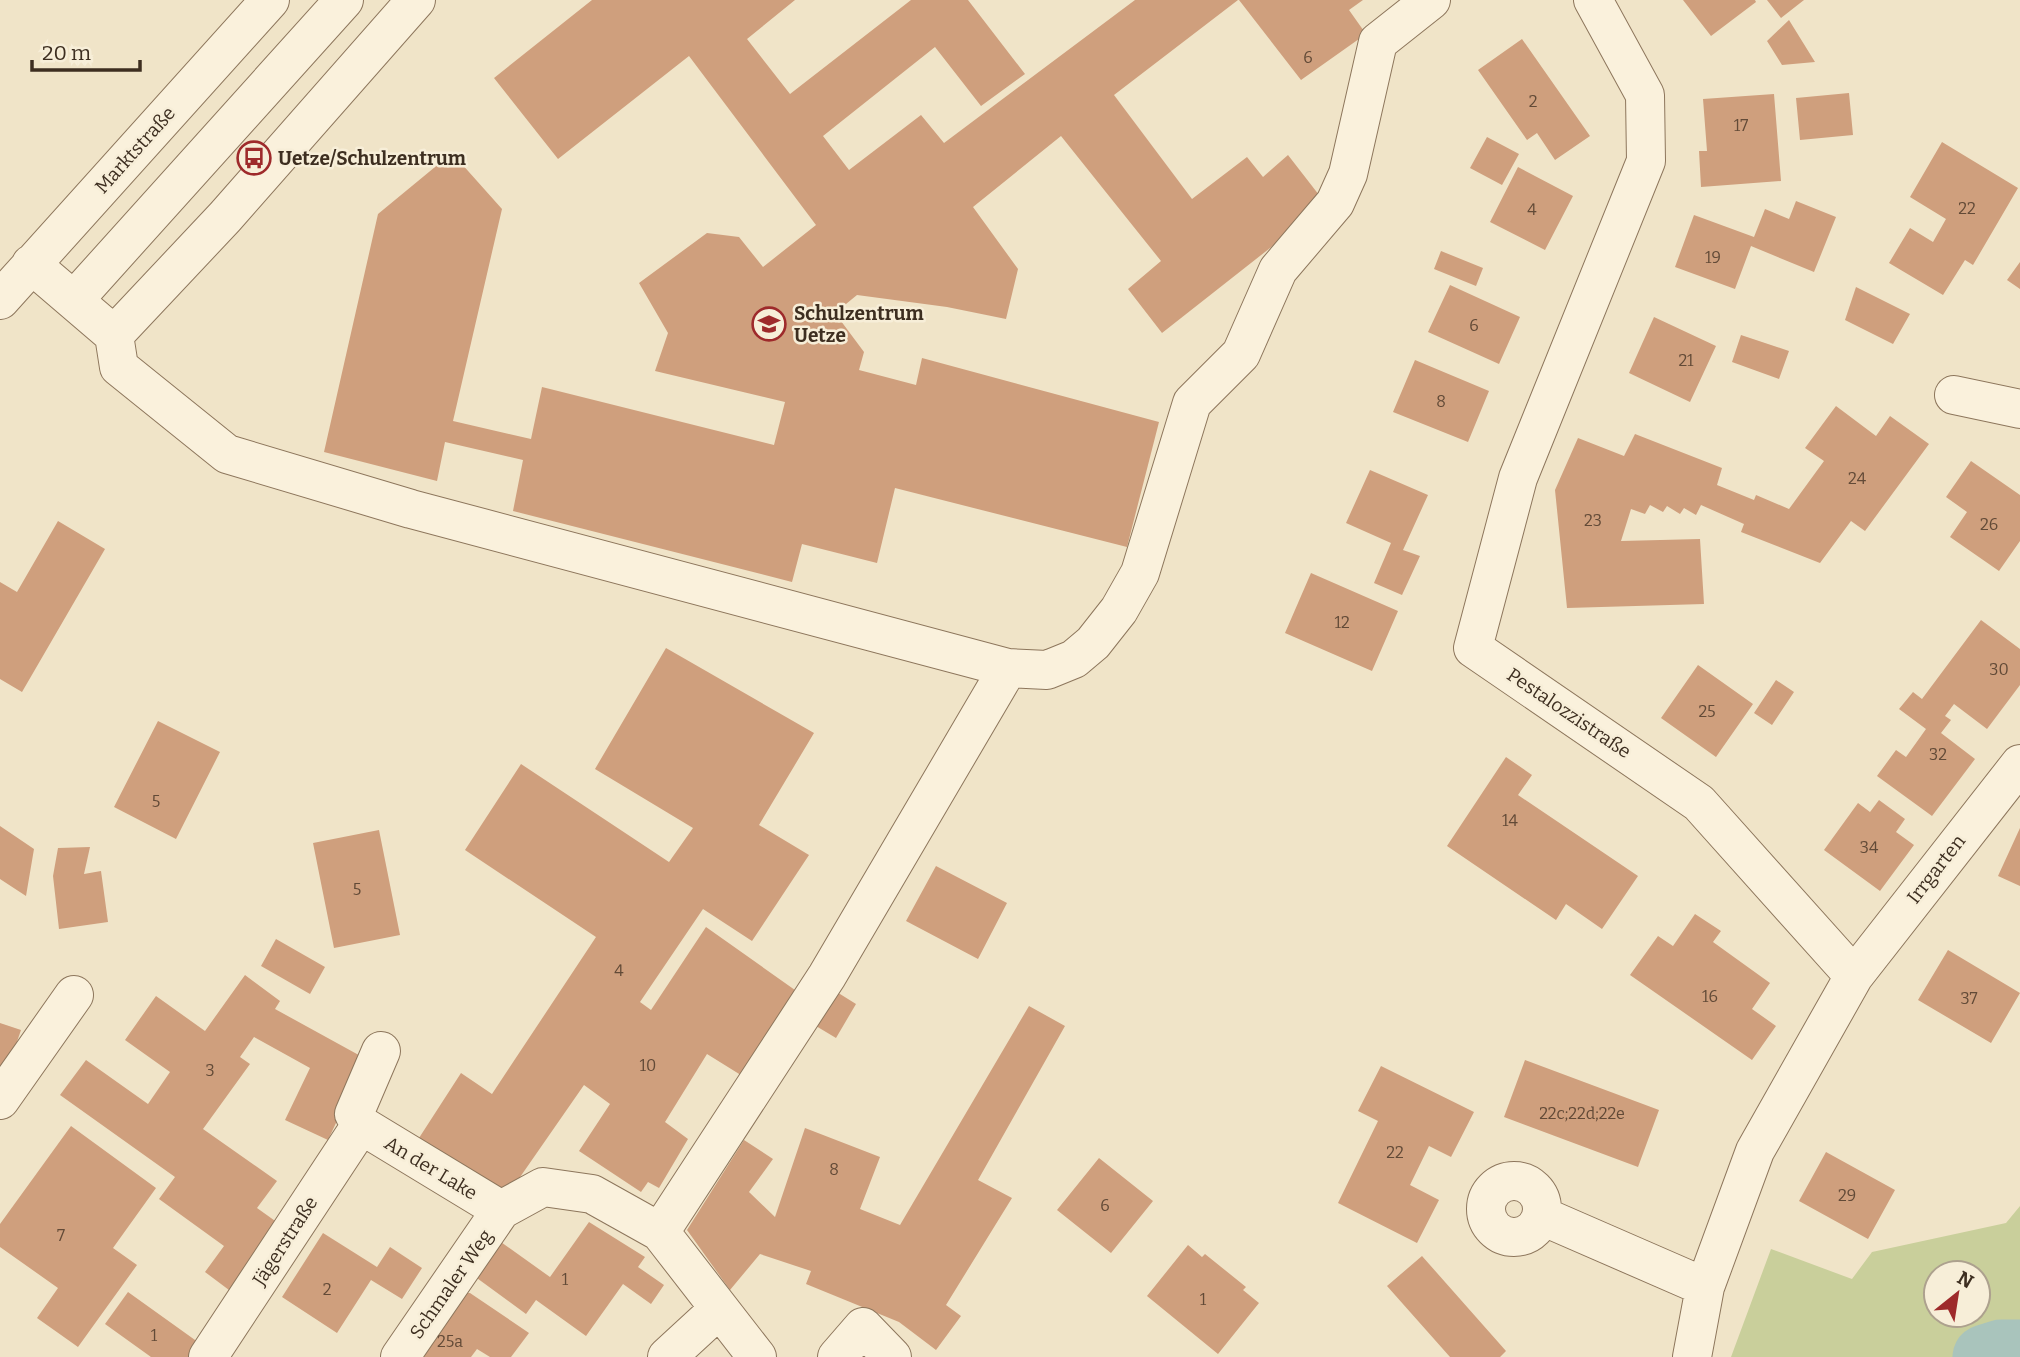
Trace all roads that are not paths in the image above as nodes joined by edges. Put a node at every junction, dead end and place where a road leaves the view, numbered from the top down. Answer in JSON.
{"nodes":[{"id":1,"x":271,"y":0,"type":"edge"},
{"id":2,"x":344,"y":0,"type":"edge"},
{"id":3,"x":416,"y":0,"type":"edge"},
{"id":4,"x":1431,"y":0,"type":"edge"},
{"id":5,"x":1593,"y":0,"type":"edge"},
{"id":6,"x":31,"y":264,"type":"junction"},
{"id":7,"x":0,"y":300,"type":"edge"},
{"id":8,"x":74,"y":300,"type":"junction"},
{"id":9,"x":114,"y":335,"type":"junction"},
{"id":10,"x":1954,"y":395,"type":"dead end"},
{"id":11,"x":2020,"y":409,"type":"edge"},
{"id":12,"x":1008,"y":668,"type":"junction"},
{"id":13,"x":2020,"y":764,"type":"edge"},
{"id":14,"x":1854,"y":976,"type":"junction"},
{"id":15,"x":74,"y":995,"type":"dead end"},
{"id":16,"x":381,"y":1051,"type":"dead end"},
{"id":17,"x":0,"y":1100,"type":"edge"},
{"id":18,"x":361,"y":1125,"type":"junction"},
{"id":19,"x":501,"y":1210,"type":"junction"},
{"id":20,"x":1542,"y":1216,"type":"dead end"},
{"id":21,"x":660,"y":1232,"type":"junction"},
{"id":22,"x":1705,"y":1287,"type":"junction"},
{"id":23,"x":718,"y":1310,"type":"junction"},
{"id":24,"x":208,"y":1357,"type":"edge"},
{"id":25,"x":400,"y":1357,"type":"edge"},
{"id":26,"x":667,"y":1357,"type":"edge"},
{"id":27,"x":757,"y":1357,"type":"edge"},
{"id":28,"x":837,"y":1357,"type":"edge"},
{"id":29,"x":892,"y":1357,"type":"edge"},
{"id":30,"x":1692,"y":1357,"type":"edge"}],
"edges":[{"from":1,"to":6,"type":"street","name":"Marktstraße"},
{"from":2,"to":8,"type":"street"},
{"from":3,"to":9,"type":"street"},
{"from":4,"to":12,"type":"street"},
{"from":5,"to":14,"type":"street","name":"Pestalozzistraße"},
{"from":6,"to":7,"type":"street","name":"Marktstraße"},
{"from":6,"to":8,"type":"street"},
{"from":8,"to":9,"type":"street"},
{"from":9,"to":12,"type":"street"},
{"from":10,"to":11,"type":"street"},
{"from":12,"to":21,"type":"street"},
{"from":13,"to":14,"type":"street","name":"Irrgarten"},
{"from":14,"to":22,"type":"street"},
{"from":15,"to":17,"type":"street"},
{"from":16,"to":18,"type":"street"},
{"from":18,"to":19,"type":"street","name":"An der Lake"},
{"from":18,"to":24,"type":"street","name":"Jägerstraße"},
{"from":19,"to":21,"type":"street"},
{"from":19,"to":25,"type":"street","name":"Schmaler Weg"},
{"from":20,"to":22,"type":"street"},
{"from":21,"to":23,"type":"street"},
{"from":22,"to":30,"type":"street"},
{"from":23,"to":26,"type":"street"},
{"from":23,"to":27,"type":"street"},
{"from":28,"to":29,"type":"street"}]}
